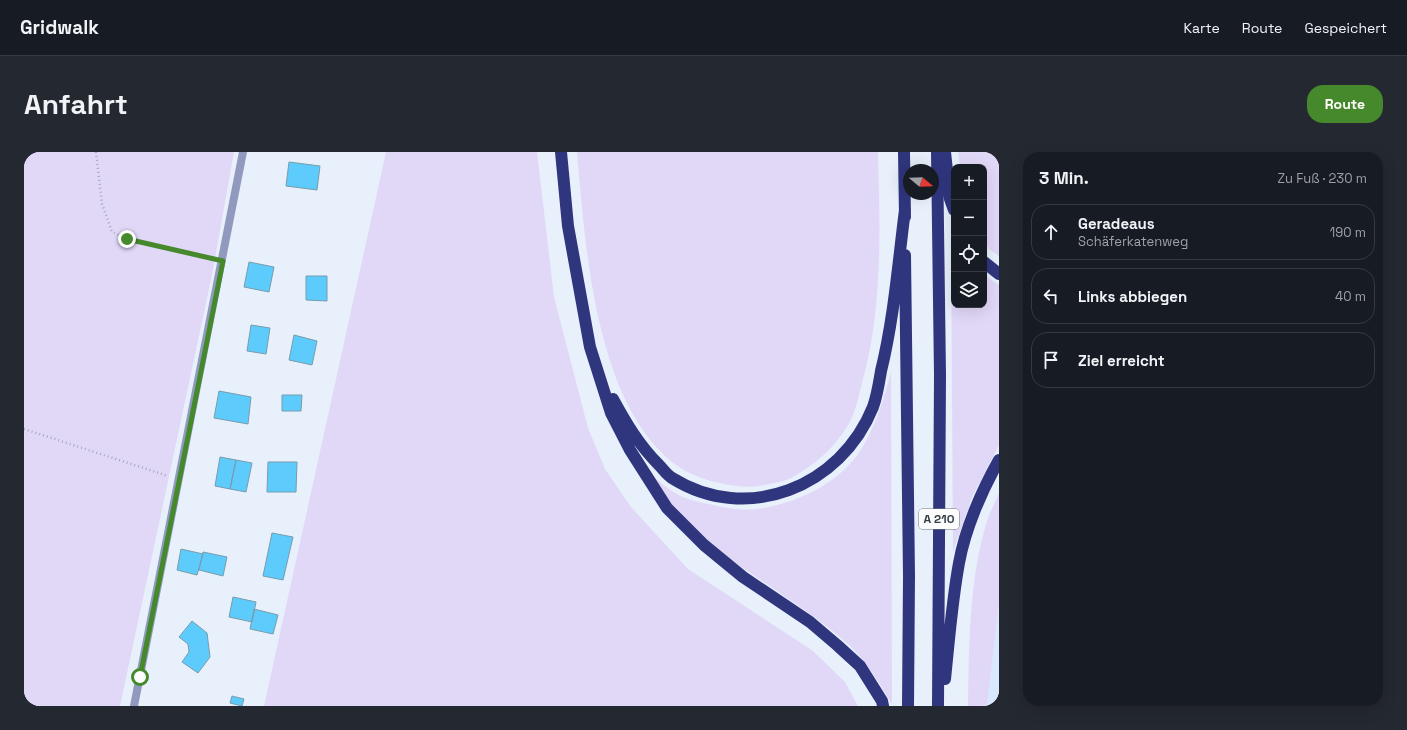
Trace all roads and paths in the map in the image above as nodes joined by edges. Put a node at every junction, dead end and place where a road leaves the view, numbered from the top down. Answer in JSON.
{"nodes":[{"id":1,"x":96,"y":152,"type":"edge"},
{"id":2,"x":243,"y":152,"type":"edge"},
{"id":3,"x":561,"y":152,"type":"edge"},
{"id":4,"x":904,"y":152,"type":"edge"},
{"id":5,"x":937,"y":152,"type":"edge"},
{"id":6,"x":945,"y":152,"type":"edge"},
{"id":7,"x":951,"y":202,"type":"edge"},
{"id":8,"x":905,"y":210,"type":"junction"},
{"id":9,"x":223,"y":261,"type":"junction"},
{"id":10,"x":987,"y":264,"type":"edge"},
{"id":11,"x":999,"y":274,"type":"edge"},
{"id":12,"x":600,"y":375,"type":"junction"},
{"id":13,"x":24,"y":429,"type":"edge"},
{"id":14,"x":999,"y":460,"type":"edge"},
{"id":15,"x":178,"y":479,"type":"junction"},
{"id":16,"x":134,"y":706,"type":"edge"},
{"id":17,"x":883,"y":706,"type":"edge"},
{"id":18,"x":908,"y":706,"type":"edge"},
{"id":19,"x":938,"y":706,"type":"edge"},
{"id":20,"x":942,"y":706,"type":"edge"}],
"edges":[{"from":1,"to":9,"type":"path"},
{"from":2,"to":9,"type":"street"},
{"from":3,"to":12,"type":"highway"},
{"from":4,"to":8,"type":"highway","number":"A 210"},
{"from":5,"to":19,"type":"highway","number":"A 210"},
{"from":6,"to":7,"type":"highway"},
{"from":8,"to":12,"type":"highway"},
{"from":8,"to":18,"type":"highway","number":"A 210"},
{"from":9,"to":15,"type":"street"},
{"from":10,"to":11,"type":"highway"},
{"from":12,"to":17,"type":"highway"},
{"from":13,"to":15,"type":"path"},
{"from":14,"to":20,"type":"highway"},
{"from":15,"to":16,"type":"street"}]}
